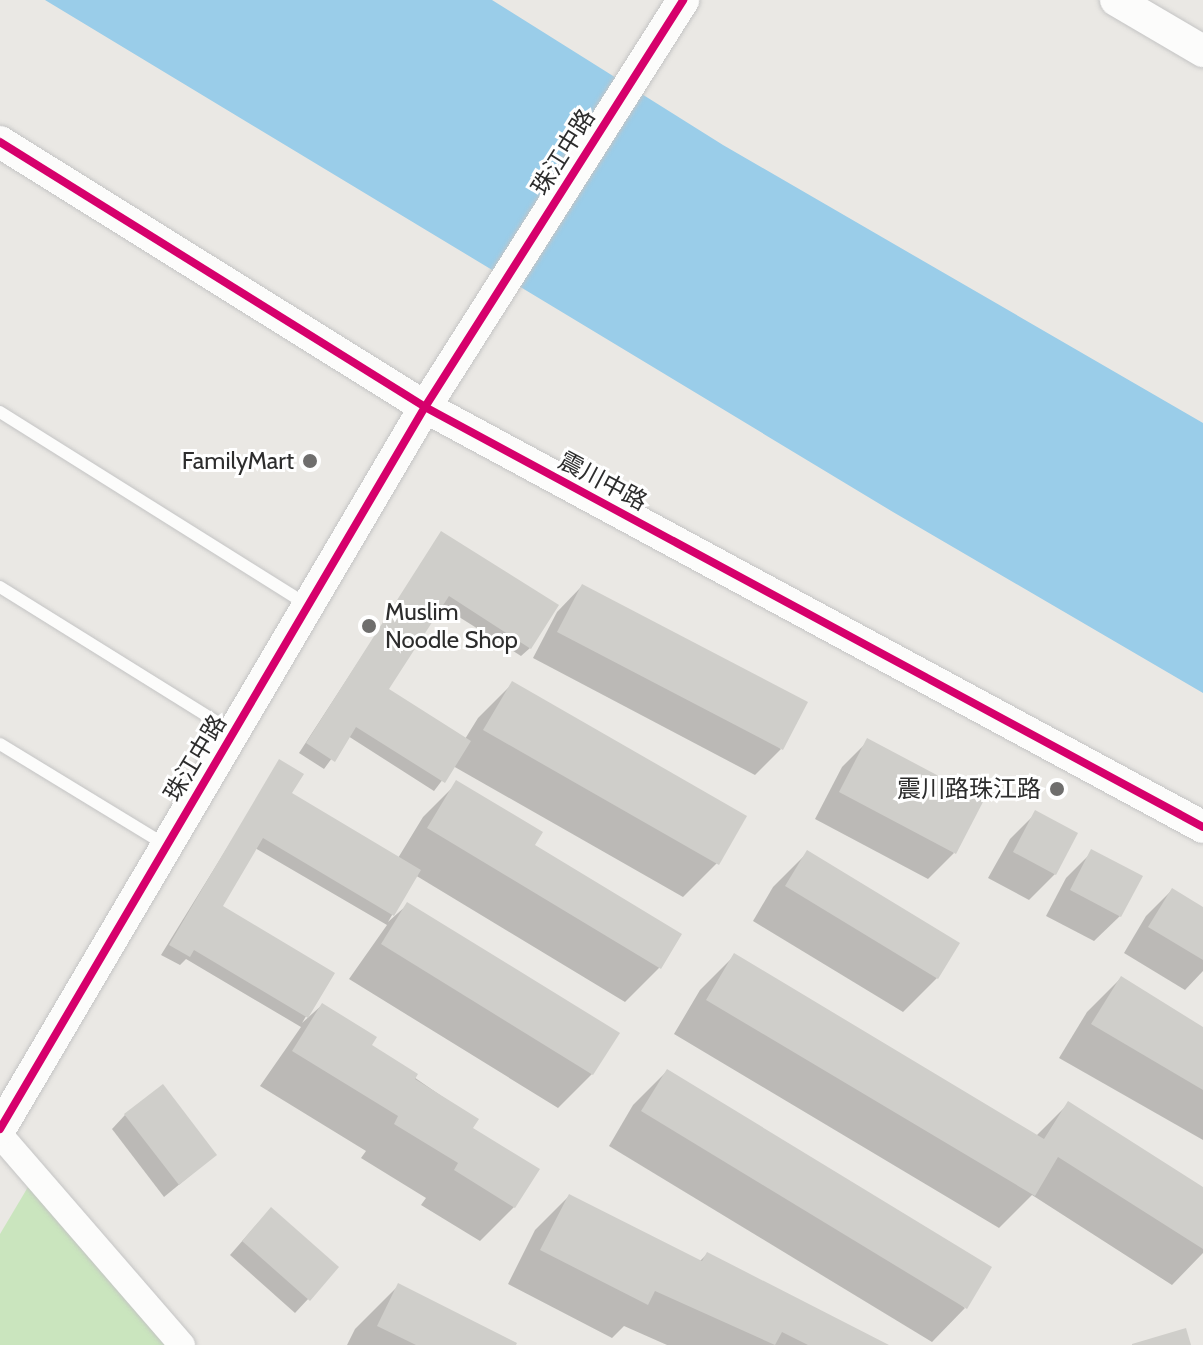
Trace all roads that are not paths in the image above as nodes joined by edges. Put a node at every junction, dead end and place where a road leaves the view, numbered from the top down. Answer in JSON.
{"nodes":[{"id":1,"x":683,"y":0,"type":"edge"},
{"id":2,"x":1116,"y":0,"type":"edge"},
{"id":3,"x":1203,"y":51,"type":"edge"},
{"id":4,"x":0,"y":142,"type":"edge"},
{"id":5,"x":425,"y":407,"type":"junction"},
{"id":6,"x":0,"y":412,"type":"edge"},
{"id":7,"x":0,"y":587,"type":"edge"},
{"id":8,"x":308,"y":605,"type":"junction"},
{"id":9,"x":233,"y":733,"type":"junction"},
{"id":10,"x":0,"y":744,"type":"edge"},
{"id":11,"x":1203,"y":827,"type":"edge"},
{"id":12,"x":167,"y":846,"type":"junction"},
{"id":13,"x":0,"y":1129,"type":"edge"},
{"id":14,"x":0,"y":1135,"type":"edge"},
{"id":15,"x":182,"y":1345,"type":"edge"}],
"edges":[{"from":1,"to":5,"type":"street","name":"珠江中路"},
{"from":2,"to":3,"type":"street"},
{"from":4,"to":5,"type":"street","name":"震川中路"},
{"from":5,"to":8,"type":"street","name":"珠江中路"},
{"from":5,"to":11,"type":"street","name":"震川中路"},
{"from":6,"to":8,"type":"lane"},
{"from":7,"to":9,"type":"lane"},
{"from":8,"to":9,"type":"street","name":"珠江中路"},
{"from":9,"to":12,"type":"street","name":"珠江中路"},
{"from":10,"to":12,"type":"lane"},
{"from":12,"to":13,"type":"street","name":"珠江中路"},
{"from":14,"to":15,"type":"street"}]}
